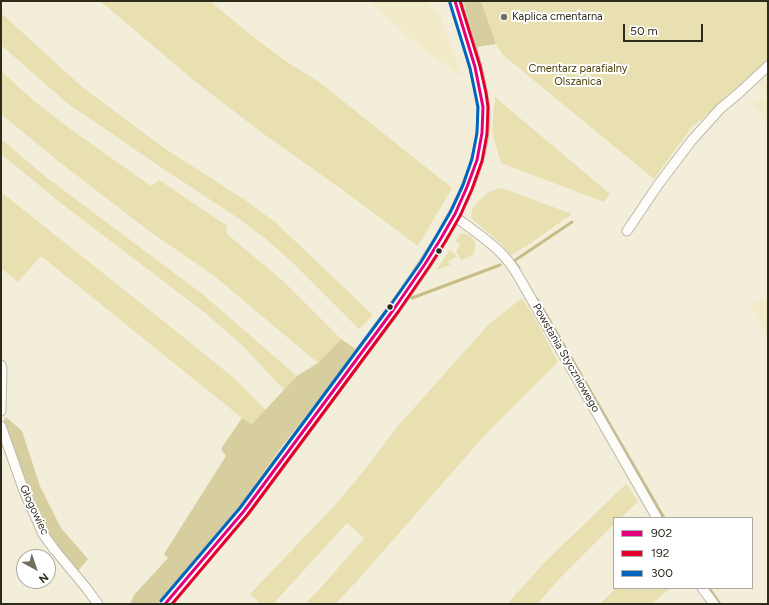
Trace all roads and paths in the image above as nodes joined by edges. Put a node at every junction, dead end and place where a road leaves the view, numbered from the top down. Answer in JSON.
{"nodes":[{"id":1,"x":455,"y":1,"type":"edge"},
{"id":2,"x":768,"y":66,"type":"edge"},
{"id":3,"x":454,"y":216,"type":"junction"},
{"id":4,"x":627,"y":231,"type":"dead end"},
{"id":5,"x":1,"y":365,"type":"edge"},
{"id":6,"x":1,"y":411,"type":"edge"},
{"id":7,"x":1,"y":426,"type":"edge"},
{"id":8,"x":656,"y":517,"type":"edge"},
{"id":9,"x":703,"y":589,"type":"edge"},
{"id":10,"x":98,"y":604,"type":"edge"},
{"id":11,"x":165,"y":604,"type":"edge"},
{"id":12,"x":714,"y":604,"type":"edge"}],
"edges":[{"from":1,"to":3,"type":"street"},
{"from":2,"to":4,"type":"street"},
{"from":3,"to":8,"type":"street","name":"Powstania Styczniowego"},
{"from":3,"to":11,"type":"street"},
{"from":5,"to":6,"type":"street"},
{"from":7,"to":10,"type":"street","name":"Głogowiec"},
{"from":9,"to":12,"type":"street"}]}
